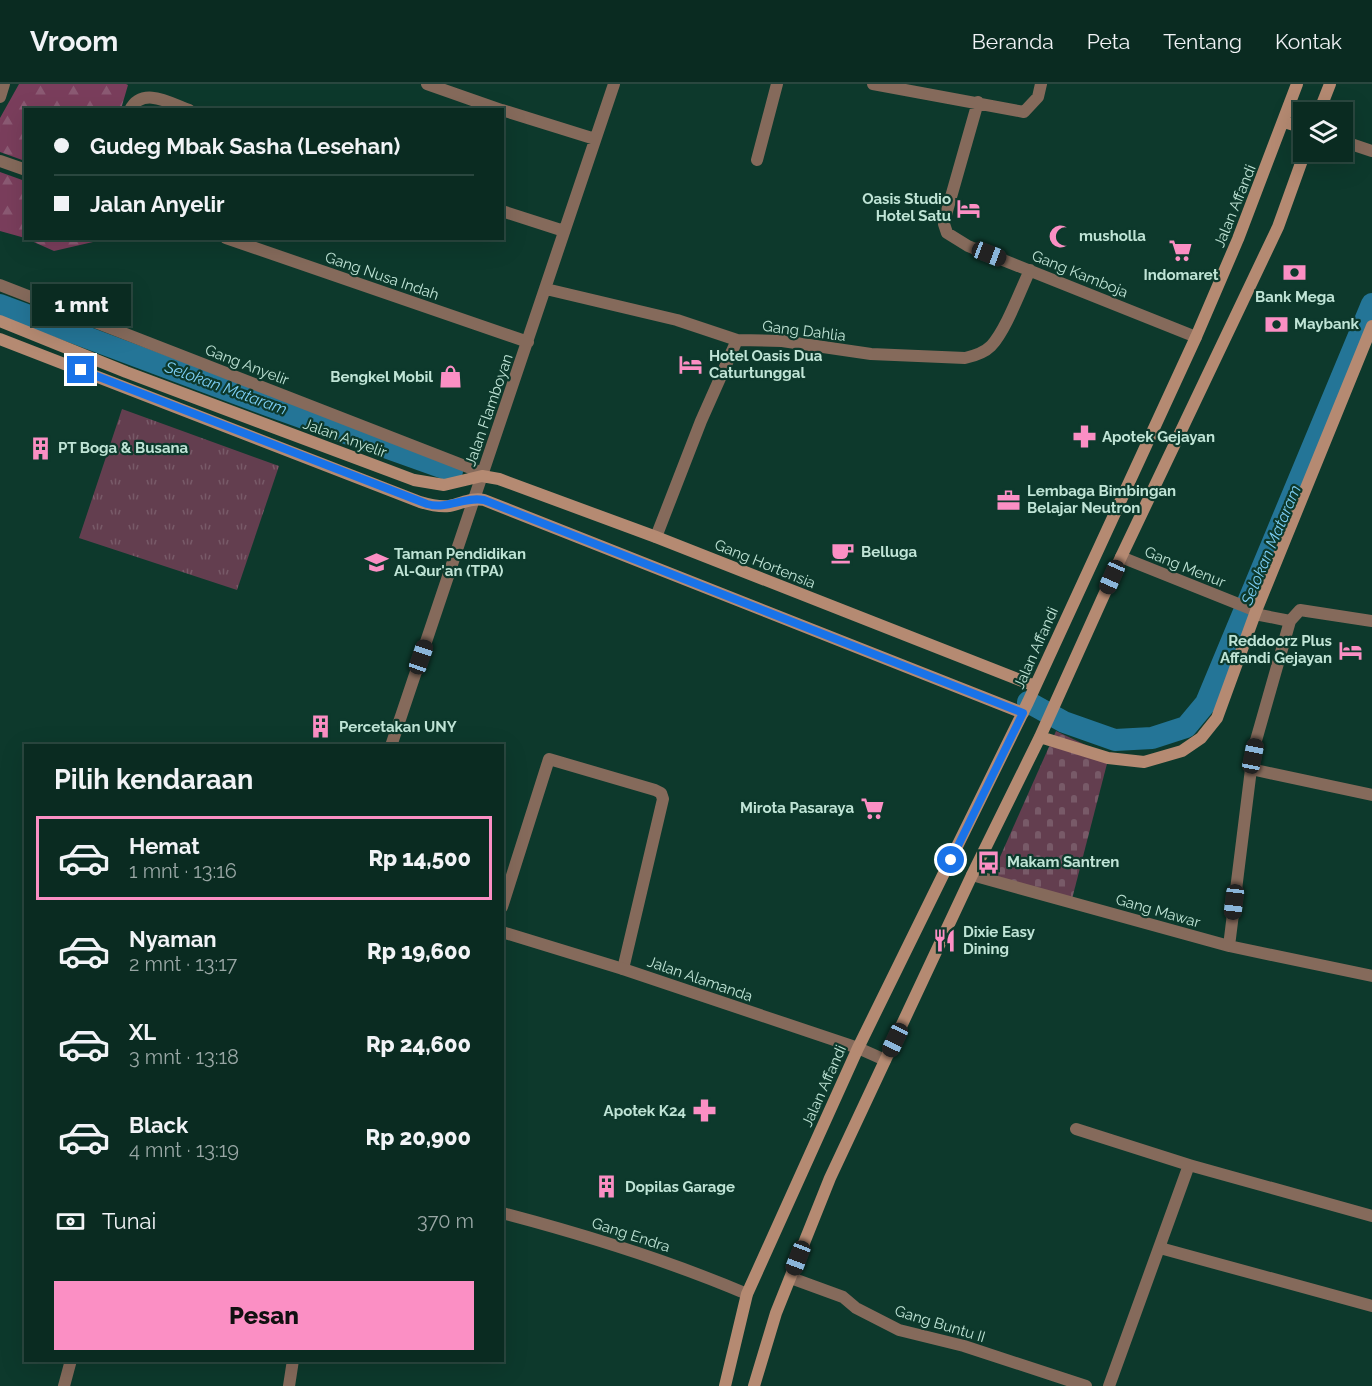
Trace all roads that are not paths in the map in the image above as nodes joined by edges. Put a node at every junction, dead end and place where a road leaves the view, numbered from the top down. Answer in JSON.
{"nodes":[{"id":1,"x":4,"y":84,"type":"edge"},
{"id":2,"x":427,"y":84,"type":"edge"},
{"id":3,"x":614,"y":84,"type":"edge"},
{"id":4,"x":777,"y":84,"type":"edge"},
{"id":5,"x":873,"y":84,"type":"edge"},
{"id":6,"x":1041,"y":84,"type":"edge"},
{"id":7,"x":1297,"y":84,"type":"edge"},
{"id":8,"x":1330,"y":84,"type":"edge"},
{"id":9,"x":0,"y":97,"type":"edge"},
{"id":10,"x":978,"y":102,"type":"junction"},
{"id":11,"x":1323,"y":102,"type":"edge"},
{"id":12,"x":131,"y":108,"type":"edge"},
{"id":13,"x":183,"y":108,"type":"edge"},
{"id":14,"x":496,"y":108,"type":"edge"},
{"id":15,"x":504,"y":111,"type":"edge"},
{"id":16,"x":1284,"y":122,"type":"junction"},
{"id":17,"x":1293,"y":125,"type":"edge"},
{"id":18,"x":595,"y":139,"type":"junction"},
{"id":19,"x":1353,"y":145,"type":"edge"},
{"id":20,"x":1372,"y":151,"type":"edge"},
{"id":21,"x":757,"y":160,"type":"dead end"},
{"id":22,"x":0,"y":161,"type":"edge"},
{"id":23,"x":1301,"y":162,"type":"edge"},
{"id":24,"x":24,"y":169,"type":"edge"},
{"id":25,"x":504,"y":212,"type":"edge"},
{"id":26,"x":564,"y":231,"type":"junction"},
{"id":27,"x":232,"y":240,"type":"edge"},
{"id":28,"x":1030,"y":270,"type":"junction"},
{"id":29,"x":0,"y":285,"type":"edge"},
{"id":30,"x":546,"y":289,"type":"junction"},
{"id":31,"x":0,"y":321,"type":"edge"},
{"id":32,"x":1372,"y":326,"type":"edge"},
{"id":33,"x":1196,"y":337,"type":"junction"},
{"id":34,"x":0,"y":339,"type":"edge"},
{"id":35,"x":737,"y":339,"type":"junction"},
{"id":36,"x":528,"y":342,"type":"junction"},
{"id":37,"x":482,"y":475,"type":"junction"},
{"id":38,"x":474,"y":499,"type":"junction"},
{"id":39,"x":656,"y":537,"type":"junction"},
{"id":40,"x":1121,"y":557,"type":"junction"},
{"id":41,"x":1249,"y":609,"type":"junction"},
{"id":42,"x":1290,"y":621,"type":"junction"},
{"id":43,"x":1372,"y":621,"type":"edge"},
{"id":44,"x":1035,"y":686,"type":"junction"},
{"id":45,"x":1023,"y":713,"type":"junction"},
{"id":46,"x":1043,"y":731,"type":"junction"},
{"id":47,"x":392,"y":744,"type":"edge"},
{"id":48,"x":1251,"y":769,"type":"junction"},
{"id":49,"x":1372,"y":795,"type":"edge"},
{"id":50,"x":972,"y":875,"type":"junction"},
{"id":51,"x":504,"y":901,"type":"edge"},
{"id":52,"x":504,"y":933,"type":"edge"},
{"id":53,"x":1229,"y":946,"type":"junction"},
{"id":54,"x":623,"y":969,"type":"junction"},
{"id":55,"x":1372,"y":976,"type":"edge"},
{"id":56,"x":858,"y":1048,"type":"junction"},
{"id":57,"x":885,"y":1060,"type":"junction"},
{"id":58,"x":1076,"y":1130,"type":"dead end"},
{"id":59,"x":1189,"y":1165,"type":"junction"},
{"id":60,"x":504,"y":1214,"type":"edge"},
{"id":61,"x":1372,"y":1216,"type":"edge"},
{"id":62,"x":1160,"y":1248,"type":"junction"},
{"id":63,"x":790,"y":1278,"type":"junction"},
{"id":64,"x":747,"y":1294,"type":"junction"},
{"id":65,"x":1372,"y":1306,"type":"edge"},
{"id":66,"x":70,"y":1362,"type":"edge"},
{"id":67,"x":293,"y":1362,"type":"edge"},
{"id":68,"x":64,"y":1386,"type":"edge"},
{"id":69,"x":289,"y":1386,"type":"edge"},
{"id":70,"x":725,"y":1386,"type":"edge"},
{"id":71,"x":754,"y":1386,"type":"edge"},
{"id":72,"x":1086,"y":1386,"type":"edge"},
{"id":73,"x":1109,"y":1386,"type":"edge"}],
"edges":[{"from":1,"to":9,"type":"street"},
{"from":2,"to":14,"type":"street"},
{"from":3,"to":18,"type":"street","name":"Jalan Flamboyan"},
{"from":4,"to":21,"type":"street"},
{"from":5,"to":10,"type":"street"},
{"from":6,"to":10,"type":"street"},
{"from":7,"to":16,"type":"main road","name":"Jalan Affandi"},
{"from":8,"to":11,"type":"main road"},
{"from":10,"to":28,"type":"street","name":"Gang Kamboja"},
{"from":12,"to":13,"type":"street"},
{"from":15,"to":18,"type":"street"},
{"from":16,"to":17,"type":"main road"},
{"from":16,"to":33,"type":"main road","name":"Jalan Affandi"},
{"from":18,"to":26,"type":"street","name":"Jalan Flamboyan"},
{"from":19,"to":20,"type":"street"},
{"from":22,"to":24,"type":"street"},
{"from":23,"to":40,"type":"main road"},
{"from":25,"to":26,"type":"street"},
{"from":26,"to":30,"type":"street","name":"Jalan Flamboyan"},
{"from":27,"to":36,"type":"street","name":"Gang Nusa Indah"},
{"from":28,"to":33,"type":"street","name":"Gang Kamboja"},
{"from":28,"to":35,"type":"street","name":"Gang Dahlia"},
{"from":29,"to":37,"type":"street","name":"Gang Anyelir"},
{"from":30,"to":35,"type":"street","name":"Gang Dahlia"},
{"from":30,"to":36,"type":"street","name":"Jalan Flamboyan"},
{"from":31,"to":37,"type":"main road","name":"Jalan Anyelir"},
{"from":32,"to":41,"type":"main road"},
{"from":33,"to":44,"type":"main road","name":"Jalan Affandi"},
{"from":34,"to":38,"type":"main road","name":"Jalan Anyelir"},
{"from":35,"to":39,"type":"street"},
{"from":36,"to":37,"type":"street","name":"Jalan Flamboyan"},
{"from":37,"to":38,"type":"street","name":"Jalan Flamboyan"},
{"from":37,"to":39,"type":"main road","name":"Gang Hortensia"},
{"from":38,"to":45,"type":"main road"},
{"from":38,"to":47,"type":"street","name":"Jalan Flamboyan"},
{"from":39,"to":44,"type":"main road","name":"Gang Hortensia"},
{"from":40,"to":41,"type":"street","name":"Gang Menur"},
{"from":40,"to":46,"type":"main road"},
{"from":41,"to":42,"type":"street","name":"Gang Menur"},
{"from":41,"to":46,"type":"main road"},
{"from":42,"to":43,"type":"street"},
{"from":42,"to":48,"type":"street"},
{"from":44,"to":45,"type":"main road","name":"Jalan Affandi"},
{"from":45,"to":56,"type":"main road","name":"Jalan Affandi"},
{"from":46,"to":50,"type":"main road"},
{"from":48,"to":49,"type":"street"},
{"from":48,"to":53,"type":"street"},
{"from":50,"to":53,"type":"street","name":"Gang Mawar"},
{"from":50,"to":57,"type":"main road"},
{"from":51,"to":54,"type":"street"},
{"from":52,"to":54,"type":"street","name":"Jalan Alamanda"},
{"from":53,"to":55,"type":"street","name":"Gang Mawar"},
{"from":54,"to":56,"type":"street","name":"Jalan Alamanda"},
{"from":56,"to":57,"type":"street","name":"Jalan Alamanda"},
{"from":56,"to":64,"type":"main road","name":"Jalan Affandi"},
{"from":57,"to":63,"type":"main road"},
{"from":58,"to":59,"type":"street"},
{"from":59,"to":61,"type":"street"},
{"from":59,"to":62,"type":"street"},
{"from":60,"to":64,"type":"street","name":"Gang Endra"},
{"from":62,"to":65,"type":"street"},
{"from":62,"to":73,"type":"street"},
{"from":63,"to":71,"type":"main road"},
{"from":63,"to":72,"type":"street","name":"Gang Buntu II"},
{"from":64,"to":70,"type":"main road","name":"Jalan Affandi"},
{"from":66,"to":68,"type":"street"},
{"from":67,"to":69,"type":"street"}]}
